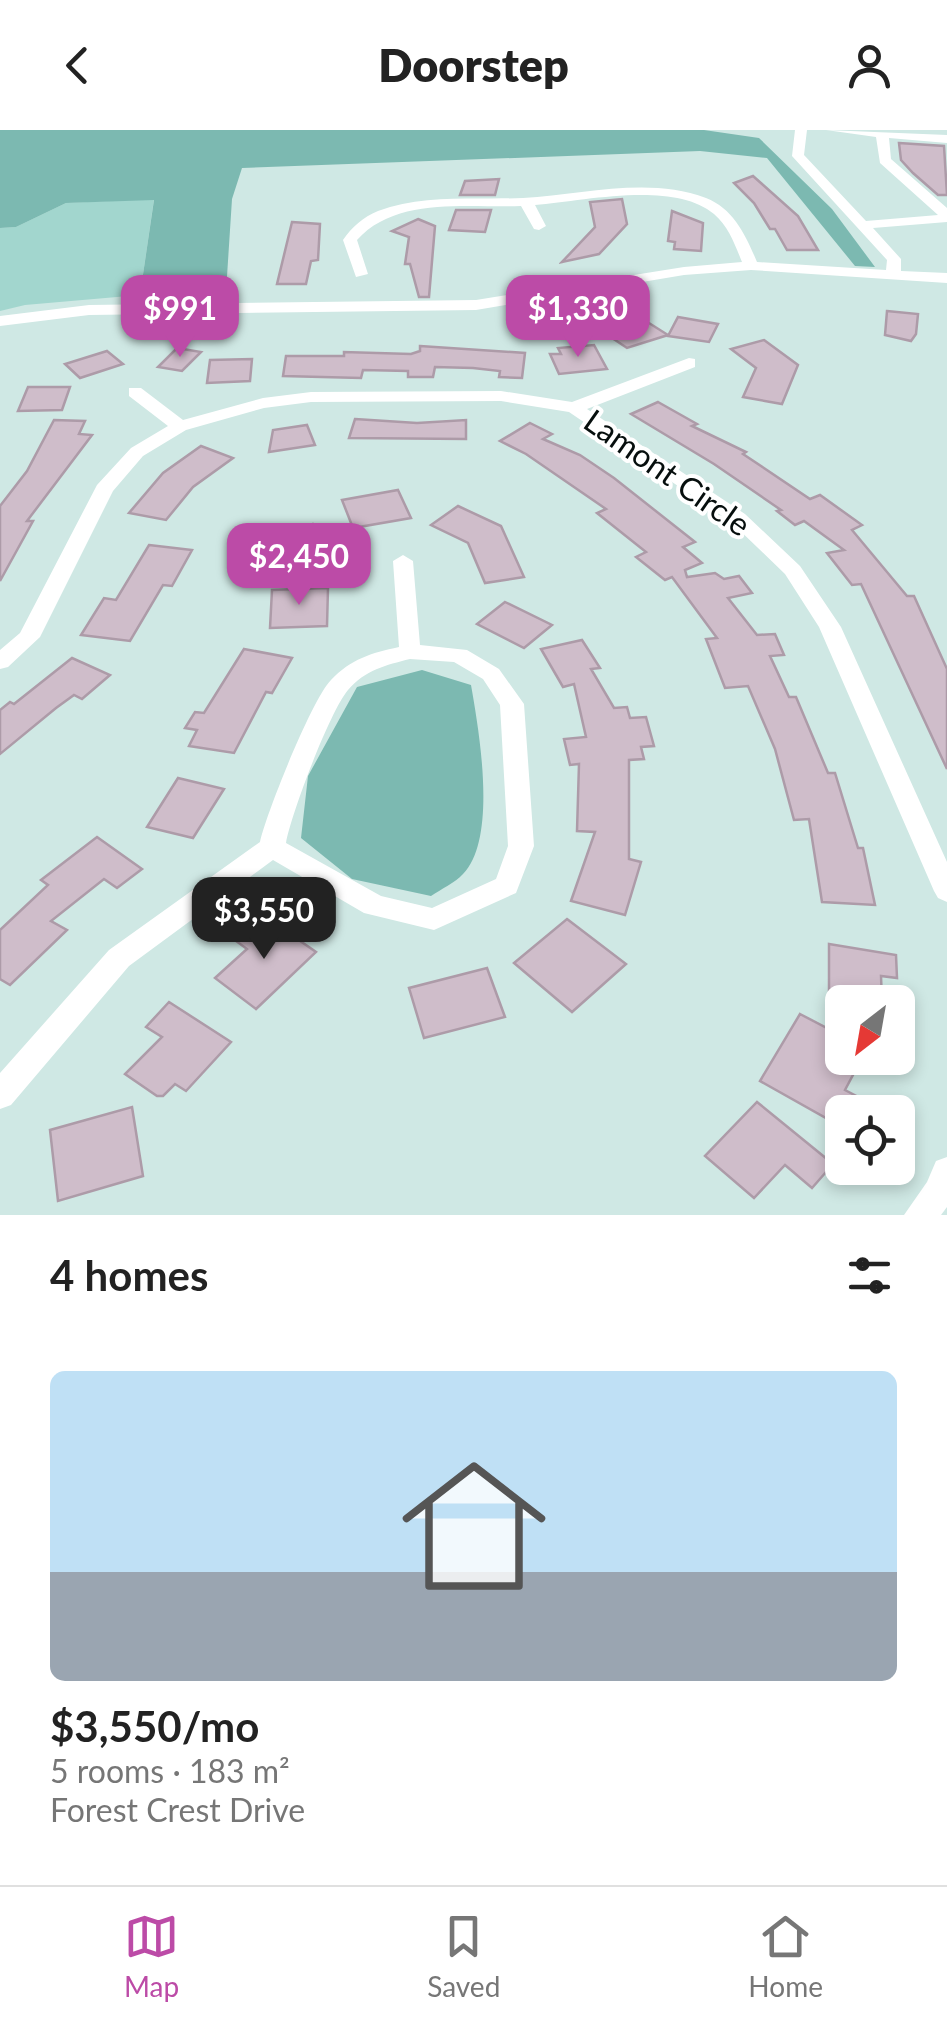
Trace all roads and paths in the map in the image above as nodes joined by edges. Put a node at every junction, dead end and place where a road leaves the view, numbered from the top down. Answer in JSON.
{"nodes":[{"id":1,"x":801,"y":130,"type":"edge"},
{"id":2,"x":832,"y":130,"type":"edge"},
{"id":3,"x":882,"y":134,"type":"junction"},
{"id":4,"x":947,"y":138,"type":"edge"},
{"id":5,"x":526,"y":202,"type":"junction"},
{"id":6,"x":947,"y":216,"type":"edge"},
{"id":7,"x":864,"y":225,"type":"junction"},
{"id":8,"x":539,"y":226,"type":"dead end"},
{"id":9,"x":752,"y":266,"type":"junction"},
{"id":10,"x":361,"y":274,"type":"dead end"},
{"id":11,"x":893,"y":274,"type":"junction"},
{"id":12,"x":947,"y":278,"type":"edge"},
{"id":13,"x":0,"y":321,"type":"edge"},
{"id":14,"x":689,"y":362,"type":"dead end"},
{"id":15,"x":135,"y":392,"type":"dead end"},
{"id":16,"x":574,"y":408,"type":"junction"},
{"id":17,"x":180,"y":426,"type":"junction"},
{"id":18,"x":402,"y":561,"type":"dead end"},
{"id":19,"x":410,"y":652,"type":"junction"},
{"id":20,"x":0,"y":662,"type":"edge"},
{"id":21,"x":272,"y":847,"type":"junction"},
{"id":22,"x":947,"y":891,"type":"edge"},
{"id":23,"x":0,"y":1096,"type":"edge"},
{"id":24,"x":947,"y":1172,"type":"edge"},
{"id":25,"x":920,"y":1215,"type":"edge"}],
"edges":[{"from":1,"to":7,"type":"street"},
{"from":2,"to":3,"type":"street"},
{"from":3,"to":4,"type":"street"},
{"from":3,"to":6,"type":"street"},
{"from":5,"to":8,"type":"street"},
{"from":5,"to":9,"type":"street"},
{"from":5,"to":10,"type":"street"},
{"from":6,"to":7,"type":"street"},
{"from":7,"to":11,"type":"street"},
{"from":9,"to":11,"type":"street"},
{"from":9,"to":13,"type":"street"},
{"from":11,"to":12,"type":"street"},
{"from":14,"to":16,"type":"street"},
{"from":15,"to":17,"type":"street"},
{"from":16,"to":17,"type":"street","name":"Lamont Circle"},
{"from":16,"to":22,"type":"street","name":"Lamont Circle"},
{"from":17,"to":20,"type":"street","name":"Lamont Circle"},
{"from":18,"to":19,"type":"street"},
{"from":19,"to":21,"type":"street"},
{"from":19,"to":21,"type":"street"},
{"from":21,"to":23,"type":"street"},
{"from":24,"to":25,"type":"street"}]}
